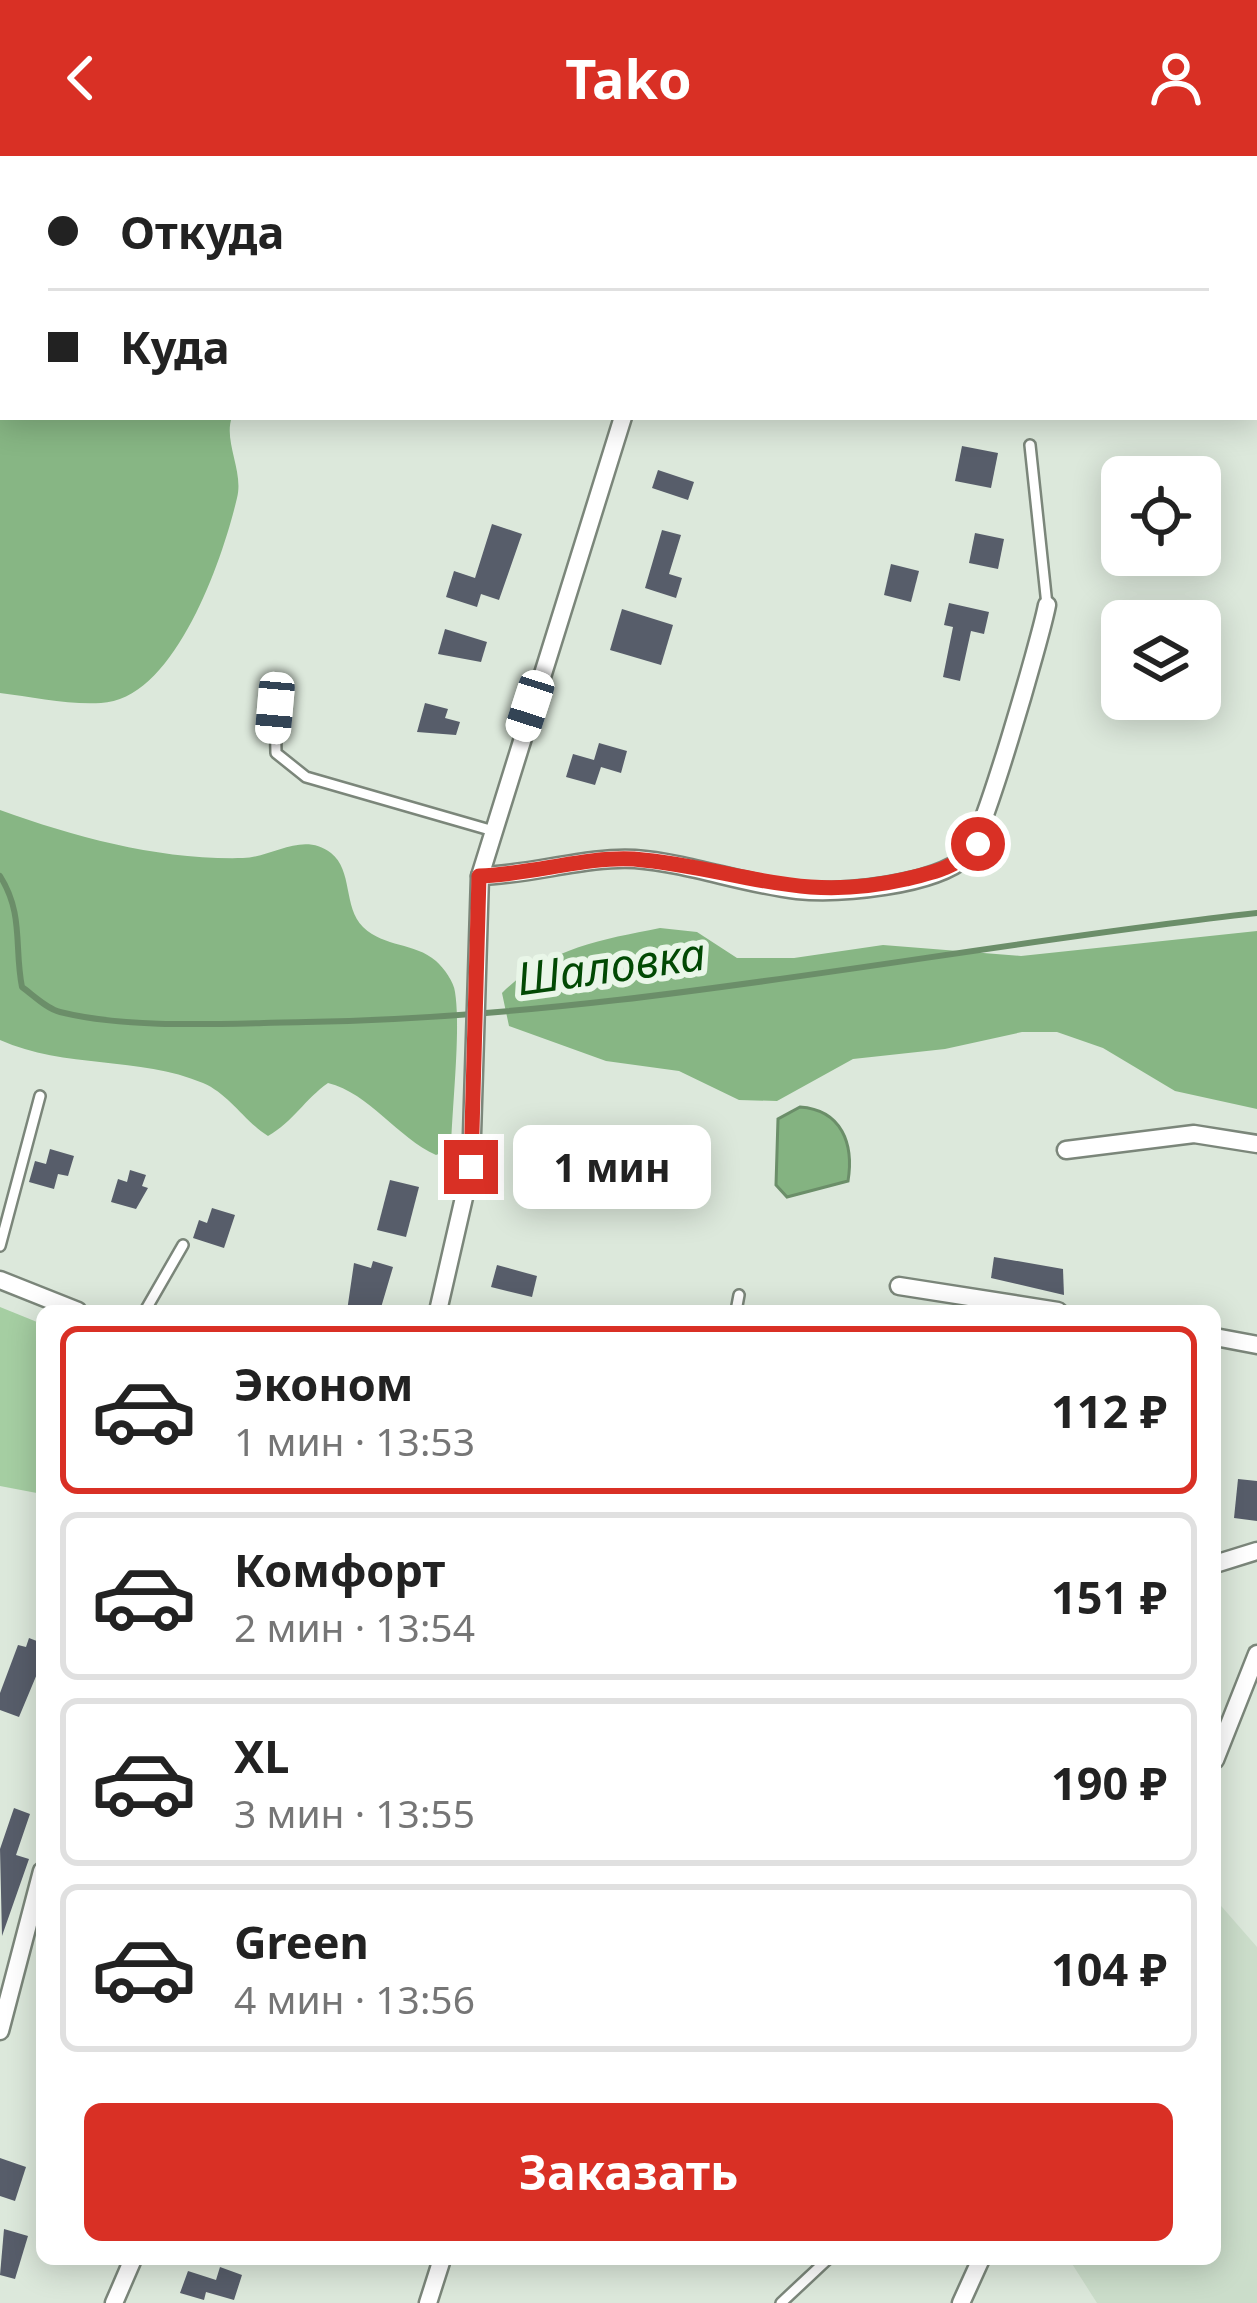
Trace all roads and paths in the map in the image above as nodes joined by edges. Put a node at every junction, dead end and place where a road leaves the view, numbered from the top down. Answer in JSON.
{"nodes":[{"id":1,"x":621,"y":420,"type":"edge"},
{"id":2,"x":1030,"y":445,"type":"dead end"},
{"id":3,"x":1047,"y":605,"type":"joint"},
{"id":4,"x":275,"y":708,"type":"dead end"},
{"id":5,"x":490,"y":830,"type":"junction"},
{"id":6,"x":479,"y":876,"type":"junction"},
{"id":7,"x":40,"y":1096,"type":"dead end"},
{"id":8,"x":1257,"y":1144,"type":"edge"},
{"id":9,"x":1066,"y":1150,"type":"dead end"},
{"id":10,"x":183,"y":1245,"type":"dead end"},
{"id":11,"x":0,"y":1246,"type":"edge"},
{"id":12,"x":0,"y":1280,"type":"edge"},
{"id":13,"x":899,"y":1286,"type":"dead end"},
{"id":14,"x":740,"y":1294,"type":"dead end"},
{"id":15,"x":63,"y":1305,"type":"edge"},
{"id":16,"x":149,"y":1305,"type":"edge"},
{"id":17,"x":439,"y":1305,"type":"edge"},
{"id":18,"x":737,"y":1305,"type":"edge"},
{"id":19,"x":1020,"y":1305,"type":"edge"},
{"id":20,"x":1221,"y":1338,"type":"edge"},
{"id":21,"x":1257,"y":1345,"type":"edge"},
{"id":22,"x":1257,"y":1550,"type":"edge"},
{"id":23,"x":1221,"y":1562,"type":"edge"},
{"id":24,"x":1257,"y":1654,"type":"edge"},
{"id":25,"x":1221,"y":1745,"type":"edge"},
{"id":26,"x":36,"y":1894,"type":"edge"},
{"id":27,"x":0,"y":2031,"type":"edge"},
{"id":28,"x":131,"y":2265,"type":"edge"},
{"id":29,"x":440,"y":2265,"type":"edge"},
{"id":30,"x":822,"y":2265,"type":"edge"},
{"id":31,"x":978,"y":2265,"type":"edge"},
{"id":32,"x":114,"y":2303,"type":"edge"},
{"id":33,"x":428,"y":2303,"type":"edge"},
{"id":34,"x":781,"y":2303,"type":"edge"},
{"id":35,"x":961,"y":2303,"type":"edge"}],
"edges":[{"from":1,"to":5,"type":"street"},
{"from":2,"to":3,"type":"lane"},
{"from":3,"to":6,"type":"street"},
{"from":4,"to":5,"type":"lane"},
{"from":5,"to":6,"type":"street"},
{"from":6,"to":17,"type":"street"},
{"from":7,"to":11,"type":"lane"},
{"from":8,"to":9,"type":"street"},
{"from":10,"to":16,"type":"lane"},
{"from":12,"to":15,"type":"street"},
{"from":13,"to":19,"type":"street"},
{"from":14,"to":18,"type":"lane"},
{"from":20,"to":21,"type":"street"},
{"from":22,"to":23,"type":"street"},
{"from":24,"to":25,"type":"street"},
{"from":26,"to":27,"type":"street"},
{"from":28,"to":32,"type":"street"},
{"from":29,"to":33,"type":"street"},
{"from":30,"to":34,"type":"lane"},
{"from":31,"to":35,"type":"street"}]}
